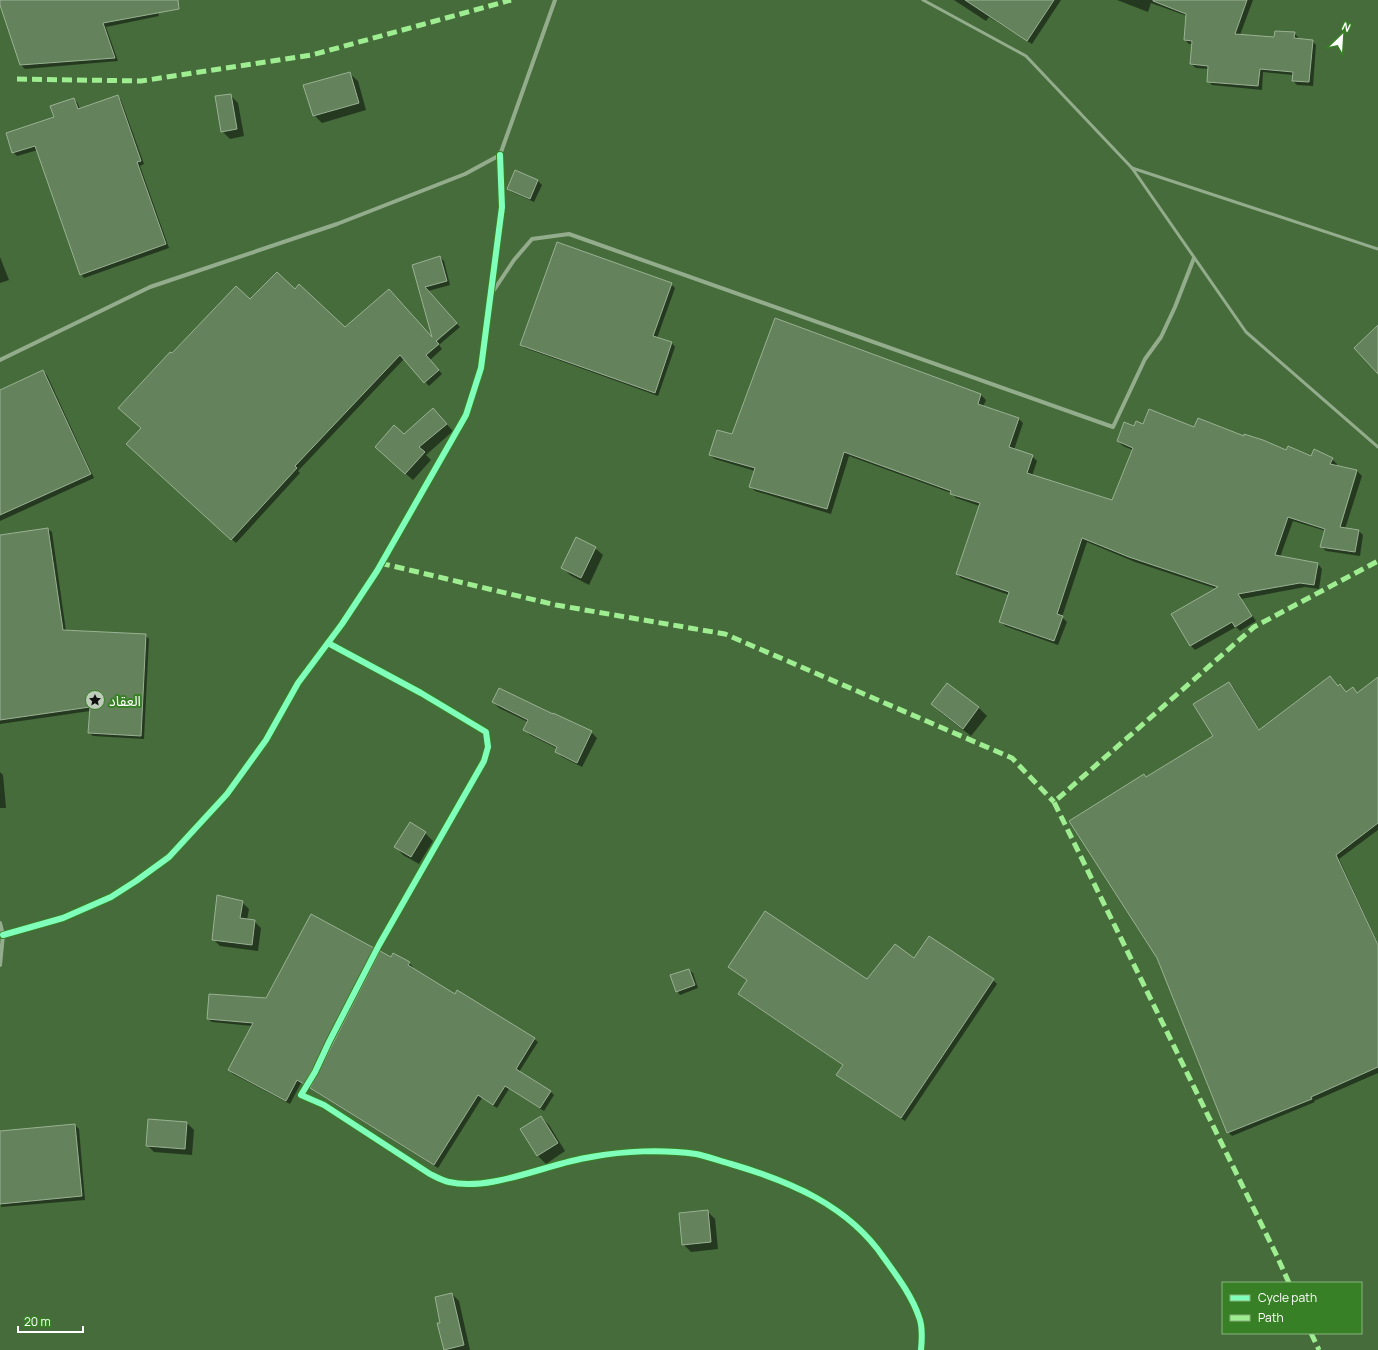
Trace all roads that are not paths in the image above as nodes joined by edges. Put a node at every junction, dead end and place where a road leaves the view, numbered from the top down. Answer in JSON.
{"nodes":[{"id":1,"x":554,"y":0,"type":"edge"},
{"id":2,"x":923,"y":0,"type":"edge"},
{"id":3,"x":500,"y":155,"type":"junction"},
{"id":4,"x":1132,"y":168,"type":"junction"},
{"id":5,"x":1378,"y":249,"type":"edge"},
{"id":6,"x":1194,"y":258,"type":"junction"},
{"id":7,"x":490,"y":295,"type":"junction"},
{"id":8,"x":0,"y":360,"type":"edge"},
{"id":9,"x":1378,"y":447,"type":"edge"},
{"id":10,"x":328,"y":643,"type":"junction"},
{"id":11,"x":0,"y":923,"type":"edge"},
{"id":12,"x":3,"y":935,"type":"junction"},
{"id":13,"x":0,"y":965,"type":"edge"},
{"id":14,"x":921,"y":1350,"type":"edge"}],
"edges":[{"from":1,"to":3,"type":"street"},
{"from":2,"to":4,"type":"lane"},
{"from":3,"to":7,"type":"street"},
{"from":3,"to":8,"type":"street"},
{"from":4,"to":5,"type":"lane"},
{"from":4,"to":6,"type":"lane"},
{"from":6,"to":7,"type":"street"},
{"from":6,"to":9,"type":"lane"},
{"from":7,"to":10,"type":"street"},
{"from":10,"to":12,"type":"street"},
{"from":10,"to":14,"type":"street"},
{"from":11,"to":12,"type":"street"},
{"from":12,"to":13,"type":"street"}]}
